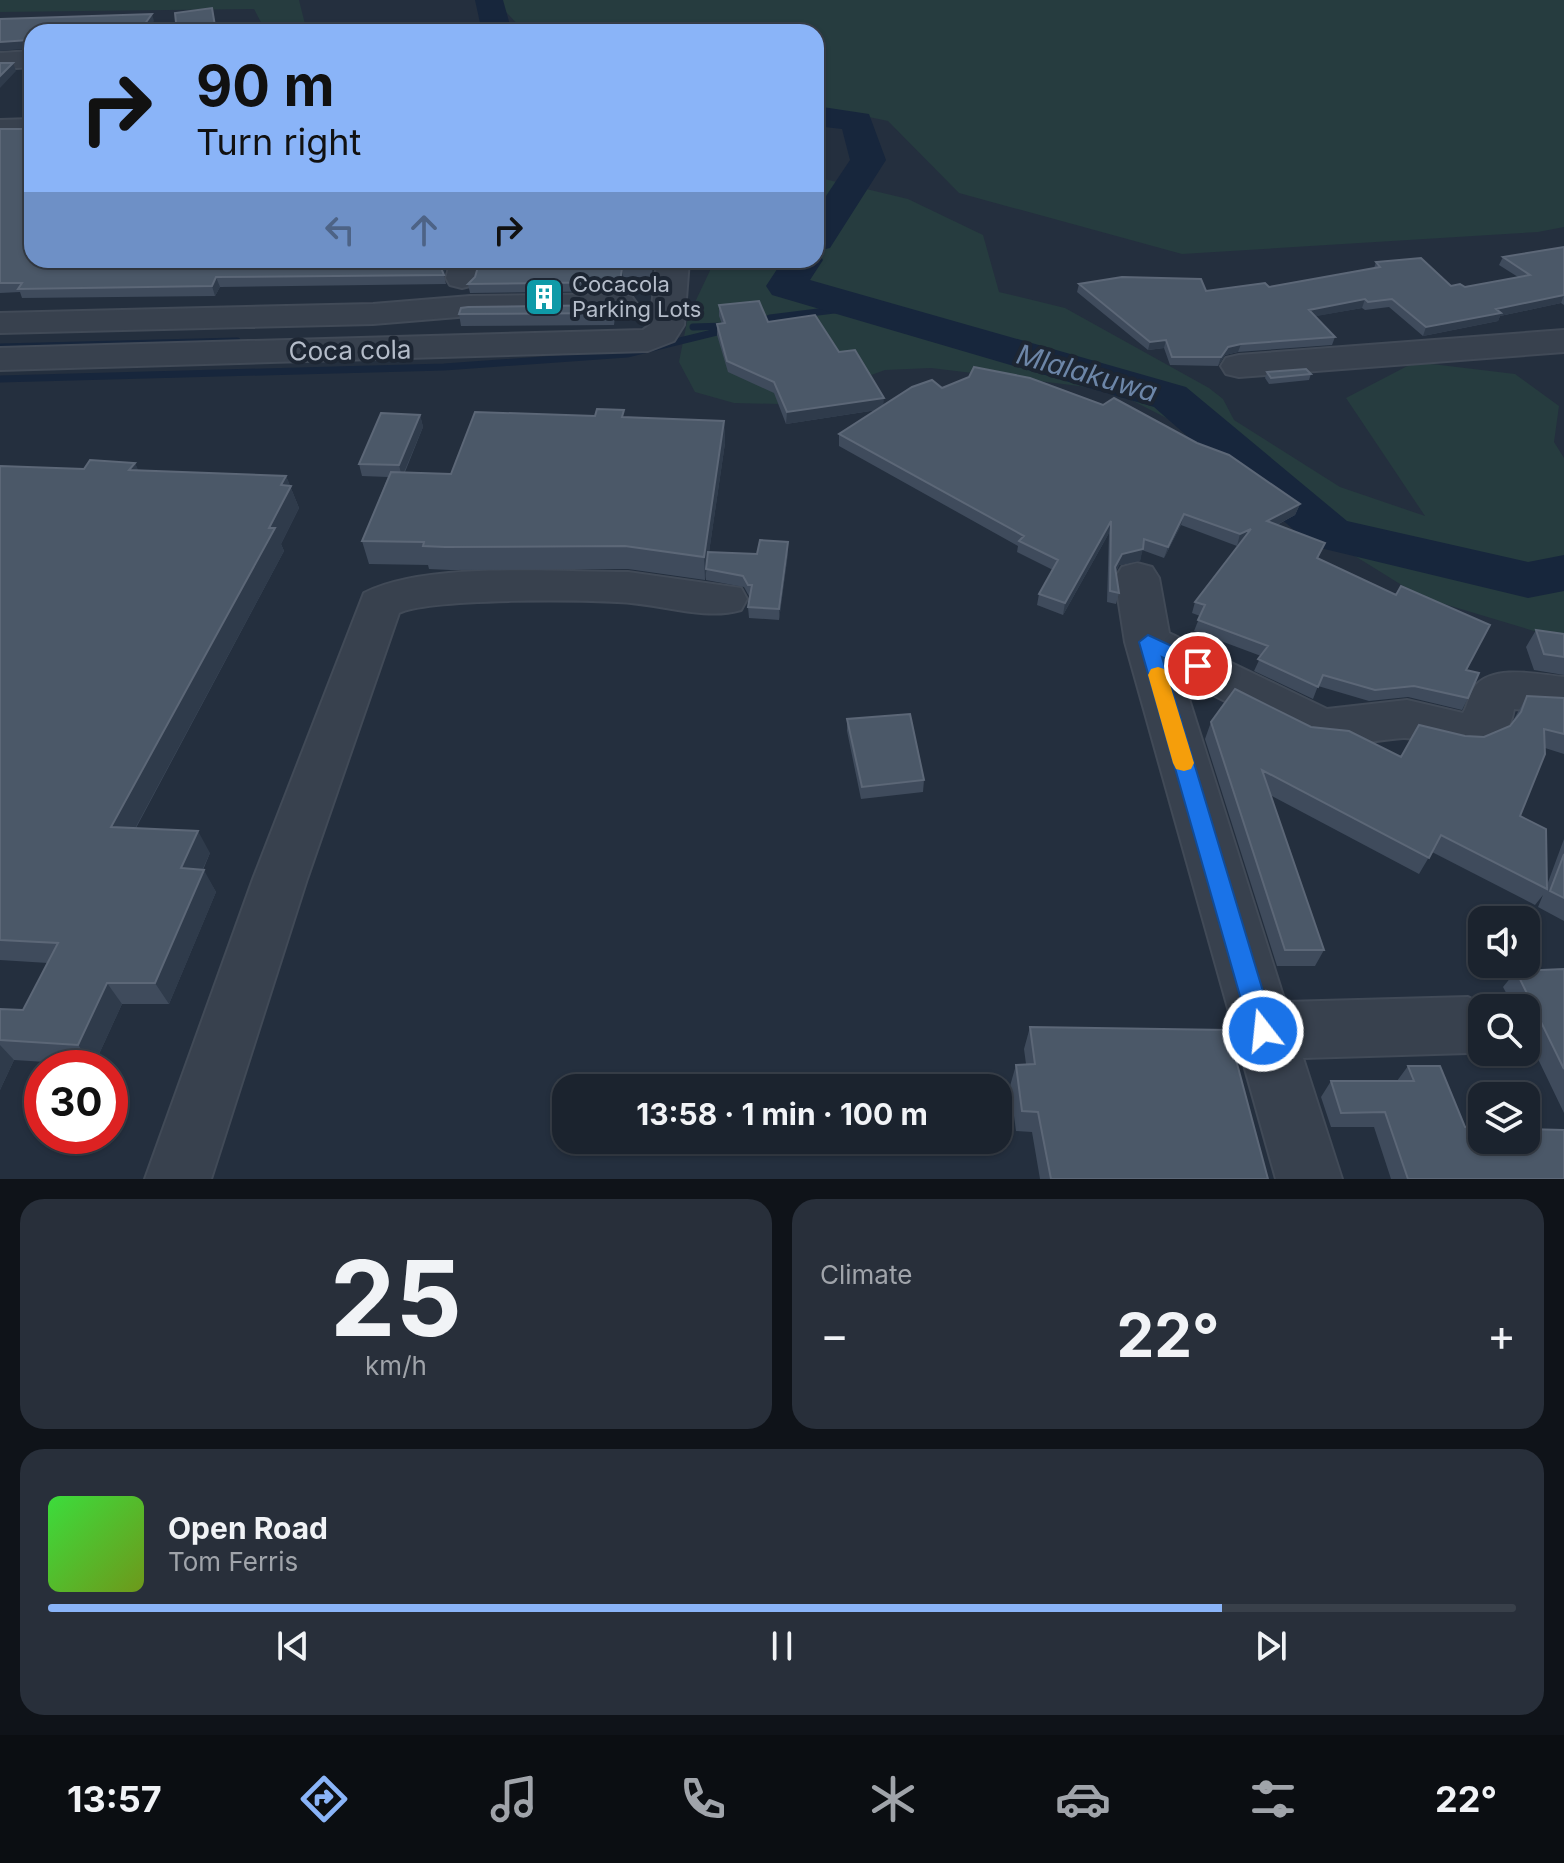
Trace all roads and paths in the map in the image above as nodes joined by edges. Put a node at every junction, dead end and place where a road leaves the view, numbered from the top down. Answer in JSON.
{"nodes":[{"id":1,"x":24,"y":60,"type":"edge"},
{"id":2,"x":0,"y":61,"type":"edge"},
{"id":3,"x":24,"y":127,"type":"edge"},
{"id":4,"x":0,"y":128,"type":"edge"},
{"id":5,"x":673,"y":268,"type":"edge"},
{"id":6,"x":620,"y":304,"type":"dead end"},
{"id":7,"x":0,"y":323,"type":"edge"},
{"id":8,"x":1564,"y":341,"type":"edge"},
{"id":9,"x":0,"y":359,"type":"edge"},
{"id":10,"x":1239,"y":366,"type":"dead end"},
{"id":11,"x":1137,"y":578,"type":"dead end"},
{"id":12,"x":725,"y":599,"type":"dead end"},
{"id":13,"x":1148,"y":642,"type":"junction"},
{"id":14,"x":1564,"y":695,"type":"edge"},
{"id":15,"x":1468,"y":1025,"type":"dead end"},
{"id":16,"x":1263,"y":1031,"type":"junction"},
{"id":17,"x":178,"y":1179,"type":"edge"},
{"id":18,"x":1309,"y":1179,"type":"edge"}],
"edges":[{"from":1,"to":2,"type":"street"},
{"from":3,"to":4,"type":"street"},
{"from":5,"to":9,"type":"street","name":"Coca cola"},
{"from":6,"to":7,"type":"street"},
{"from":8,"to":10,"type":"street"},
{"from":11,"to":13,"type":"street"},
{"from":12,"to":17,"type":"street"},
{"from":13,"to":14,"type":"street"},
{"from":13,"to":16,"type":"street"},
{"from":15,"to":16,"type":"street"},
{"from":16,"to":18,"type":"street"}]}
